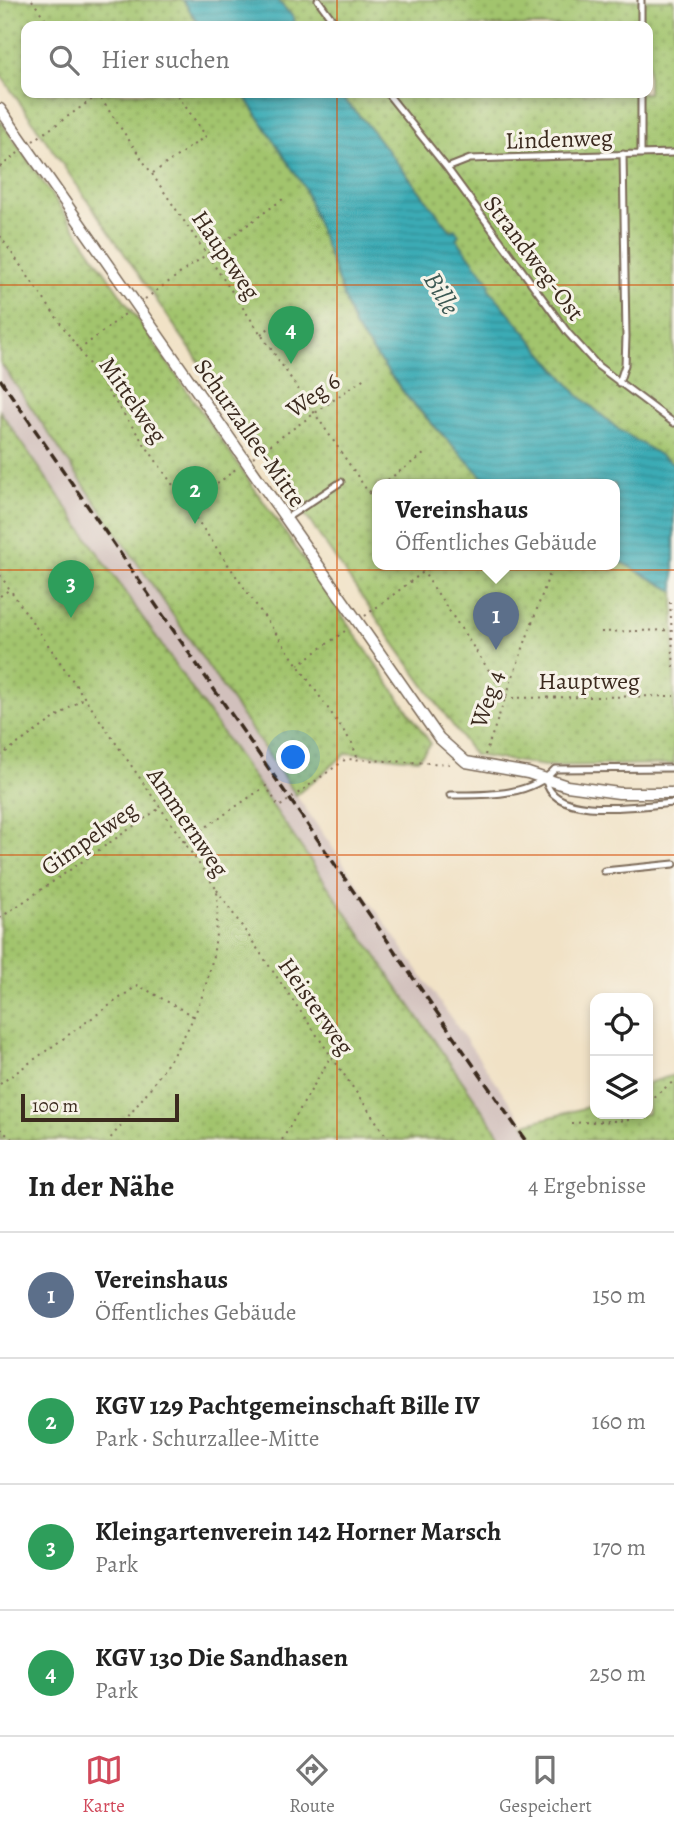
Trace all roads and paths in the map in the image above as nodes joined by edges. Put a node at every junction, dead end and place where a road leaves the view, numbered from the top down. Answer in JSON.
{"nodes":[{"id":1,"x":32,"y":0,"type":"edge"},
{"id":2,"x":318,"y":0,"type":"edge"},
{"id":3,"x":641,"y":0,"type":"edge"},
{"id":4,"x":47,"y":21,"type":"edge"},
{"id":5,"x":333,"y":21,"type":"edge"},
{"id":6,"x":641,"y":21,"type":"edge"},
{"id":7,"x":92,"y":98,"type":"edge"},
{"id":8,"x":102,"y":98,"type":"edge"},
{"id":9,"x":179,"y":98,"type":"edge"},
{"id":10,"x":391,"y":98,"type":"edge"},
{"id":11,"x":641,"y":98,"type":"edge"},
{"id":12,"x":0,"y":109,"type":"edge"},
{"id":13,"x":40,"y":134,"type":"dead end"},
{"id":14,"x":26,"y":147,"type":"junction"},
{"id":15,"x":641,"y":153,"type":"junction"},
{"id":16,"x":674,"y":153,"type":"edge"},
{"id":17,"x":623,"y":155,"type":"junction"},
{"id":18,"x":0,"y":167,"type":"edge"},
{"id":19,"x":447,"y":168,"type":"junction"},
{"id":20,"x":152,"y":174,"type":"junction"},
{"id":21,"x":283,"y":200,"type":"dead end"},
{"id":22,"x":0,"y":236,"type":"edge"},
{"id":23,"x":206,"y":253,"type":"junction"},
{"id":24,"x":136,"y":306,"type":"junction"},
{"id":25,"x":295,"y":310,"type":"dead end"},
{"id":26,"x":260,"y":335,"type":"junction"},
{"id":27,"x":79,"y":350,"type":"junction"},
{"id":28,"x":366,"y":377,"type":"dead end"},
{"id":29,"x":619,"y":383,"type":"junction"},
{"id":30,"x":315,"y":414,"type":"junction"},
{"id":31,"x":674,"y":423,"type":"edge"},
{"id":32,"x":424,"y":454,"type":"dead end"},
{"id":33,"x":244,"y":463,"type":"junction"},
{"id":34,"x":389,"y":479,"type":"edge"},
{"id":35,"x":341,"y":482,"type":"dead end"},
{"id":36,"x":372,"y":491,"type":"edge"},
{"id":37,"x":369,"y":493,"type":"junction"},
{"id":38,"x":372,"y":498,"type":"edge"},
{"id":39,"x":189,"y":507,"type":"junction"},
{"id":40,"x":285,"y":519,"type":"junction"},
{"id":41,"x":426,"y":570,"type":"edge"},
{"id":42,"x":551,"y":570,"type":"edge"},
{"id":43,"x":423,"y":572,"type":"junction"},
{"id":44,"x":0,"y":575,"type":"edge"},
{"id":45,"x":10,"y":589,"type":"junction"},
{"id":46,"x":0,"y":596,"type":"edge"},
{"id":47,"x":670,"y":602,"type":"dead end"},
{"id":48,"x":372,"y":611,"type":"dead end"},
{"id":49,"x":357,"y":622,"type":"junction"},
{"id":50,"x":671,"y":630,"type":"junction"},
{"id":51,"x":601,"y":632,"type":"dead end"},
{"id":52,"x":298,"y":665,"type":"junction"},
{"id":53,"x":674,"y":671,"type":"edge"},
{"id":54,"x":505,"y":694,"type":"junction"},
{"id":55,"x":674,"y":696,"type":"edge"},
{"id":56,"x":85,"y":698,"type":"junction"},
{"id":57,"x":503,"y":698,"type":"junction"},
{"id":58,"x":0,"y":756,"type":"edge"},
{"id":59,"x":357,"y":757,"type":"junction"},
{"id":60,"x":467,"y":762,"type":"junction"},
{"id":61,"x":481,"y":766,"type":"junction"},
{"id":62,"x":674,"y":768,"type":"edge"},
{"id":63,"x":546,"y":780,"type":"junction"},
{"id":64,"x":674,"y":793,"type":"edge"},
{"id":65,"x":450,"y":795,"type":"dead end"},
{"id":66,"x":674,"y":803,"type":"edge"},
{"id":67,"x":160,"y":807,"type":"junction"},
{"id":68,"x":184,"y":842,"type":"junction"},
{"id":69,"x":674,"y":864,"type":"edge"},
{"id":70,"x":604,"y":870,"type":"dead end"},
{"id":71,"x":217,"y":890,"type":"junction"},
{"id":72,"x":0,"y":918,"type":"edge"},
{"id":73,"x":194,"y":1016,"type":"junction"},
{"id":74,"x":331,"y":1055,"type":"junction"},
{"id":75,"x":674,"y":1081,"type":"edge"},
{"id":76,"x":0,"y":1084,"type":"edge"},
{"id":77,"x":653,"y":1097,"type":"edge"},
{"id":78,"x":632,"y":1119,"type":"edge"},
{"id":79,"x":571,"y":1123,"type":"dead end"},
{"id":80,"x":0,"y":1129,"type":"edge"},
{"id":81,"x":13,"y":1140,"type":"edge"},
{"id":82,"x":109,"y":1140,"type":"edge"},
{"id":83,"x":282,"y":1140,"type":"edge"},
{"id":84,"x":389,"y":1140,"type":"edge"}],
"edges":[{"from":1,"to":4,"type":"path"},
{"from":2,"to":5,"type":"lane"},
{"from":3,"to":6,"type":"lane"},
{"from":7,"to":13,"type":"path"},
{"from":8,"to":20,"type":"path","name":"Hauptweg"},
{"from":9,"to":20,"type":"path"},
{"from":10,"to":19,"type":"lane","name":"Strandweg-Ost"},
{"from":11,"to":15,"type":"lane"},
{"from":12,"to":14,"type":"street","name":"Schurzallee-Mitte"},
{"from":14,"to":18,"type":"path"},
{"from":14,"to":24,"type":"street","name":"Schurzallee-Mitte"},
{"from":15,"to":16,"type":"lane","name":"Lindenweg"},
{"from":15,"to":17,"type":"lane","name":"Lindenweg"},
{"from":17,"to":19,"type":"lane","name":"Lindenweg"},
{"from":17,"to":29,"type":"lane"},
{"from":19,"to":29,"type":"lane","name":"Strandweg-Ost"},
{"from":20,"to":23,"type":"path","name":"Hauptweg"},
{"from":21,"to":23,"type":"path"},
{"from":22,"to":27,"type":"path","name":"Mittelweg"},
{"from":23,"to":24,"type":"path"},
{"from":23,"to":26,"type":"path","name":"Hauptweg"},
{"from":24,"to":27,"type":"path"},
{"from":24,"to":33,"type":"street","name":"Schurzallee-Mitte"},
{"from":25,"to":26,"type":"path"},
{"from":26,"to":30,"type":"path","name":"Hauptweg"},
{"from":27,"to":39,"type":"path","name":"Mittelweg"},
{"from":28,"to":30,"type":"path","name":"Weg 6"},
{"from":29,"to":31,"type":"lane","name":"Strandweg-Ost"},
{"from":30,"to":33,"type":"path","name":"Weg 6"},
{"from":30,"to":37,"type":"path","name":"Hauptweg"},
{"from":32,"to":34,"type":"path"},
{"from":33,"to":39,"type":"path","name":"Weg 6"},
{"from":33,"to":40,"type":"street","name":"Schurzallee-Mitte"},
{"from":35,"to":40,"type":"lane"},
{"from":36,"to":37,"type":"path"},
{"from":37,"to":38,"type":"path","name":"Hauptweg"},
{"from":39,"to":52,"type":"path","name":"Mittelweg"},
{"from":40,"to":49,"type":"street","name":"Schurzallee-Mitte"},
{"from":41,"to":43,"type":"path"},
{"from":42,"to":54,"type":"path","name":"Weg 4"},
{"from":43,"to":48,"type":"path"},
{"from":43,"to":54,"type":"path","name":"Hauptweg"},
{"from":44,"to":45,"type":"path","name":"Ammernweg"},
{"from":45,"to":46,"type":"path"},
{"from":45,"to":56,"type":"path","name":"Ammernweg"},
{"from":47,"to":50,"type":"path"},
{"from":49,"to":52,"type":"path"},
{"from":49,"to":60,"type":"street","name":"Schurzallee-Mitte"},
{"from":50,"to":51,"type":"path"},
{"from":50,"to":53,"type":"path"},
{"from":52,"to":59,"type":"path","name":"Mittelweg"},
{"from":54,"to":57,"type":"path","name":"Weg 4"},
{"from":55,"to":57,"type":"path","name":"Hauptweg"},
{"from":56,"to":58,"type":"path"},
{"from":56,"to":67,"type":"path","name":"Ammernweg"},
{"from":57,"to":61,"type":"path","name":"Weg 4"},
{"from":59,"to":60,"type":"path"},
{"from":59,"to":68,"type":"path"},
{"from":60,"to":61,"type":"street","name":"Schurzallee-Mitte"},
{"from":61,"to":63,"type":"street","name":"Schurzallee-Mitte"},
{"from":62,"to":63,"type":"lane"},
{"from":63,"to":64,"type":"street","name":"Schurzallee-Mitte"},
{"from":63,"to":65,"type":"lane"},
{"from":63,"to":66,"type":"lane"},
{"from":67,"to":68,"type":"path","name":"Ammernweg"},
{"from":67,"to":72,"type":"path","name":"Gimpelweg"},
{"from":68,"to":71,"type":"path","name":"Ammernweg"},
{"from":69,"to":70,"type":"lane"},
{"from":71,"to":73,"type":"path","name":"Ammernweg"},
{"from":71,"to":74,"type":"path","name":"Heisterweg"},
{"from":73,"to":76,"type":"path"},
{"from":73,"to":82,"type":"path","name":"Ammernweg"},
{"from":74,"to":83,"type":"path"},
{"from":74,"to":84,"type":"path","name":"Heisterweg"},
{"from":75,"to":77,"type":"path"},
{"from":78,"to":79,"type":"path"},
{"from":80,"to":81,"type":"path"}]}
